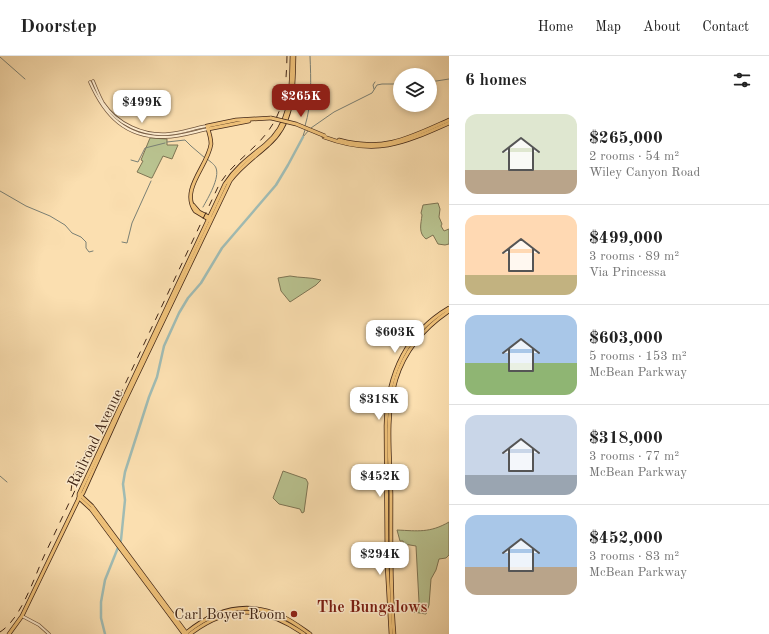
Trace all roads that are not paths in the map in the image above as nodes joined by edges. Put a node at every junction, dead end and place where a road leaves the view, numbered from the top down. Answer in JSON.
{"nodes":[{"id":1,"x":293,"y":56,"type":"edge"},
{"id":2,"x":91,"y":82,"type":"dead end"},
{"id":3,"x":449,"y":122,"type":"edge"},
{"id":4,"x":208,"y":128,"type":"junction"},
{"id":5,"x":210,"y":219,"type":"junction"},
{"id":6,"x":449,"y":308,"type":"edge"},
{"id":7,"x":449,"y":311,"type":"edge"},
{"id":8,"x":137,"y":370,"type":"junction"},
{"id":9,"x":134,"y":384,"type":"junction"},
{"id":10,"x":80,"y":496,"type":"junction"},
{"id":11,"x":389,"y":503,"type":"junction"},
{"id":12,"x":233,"y":611,"type":"junction"},
{"id":13,"x":22,"y":616,"type":"junction"},
{"id":14,"x":272,"y":616,"type":"junction"},
{"id":15,"x":286,"y":618,"type":"junction"},
{"id":16,"x":9,"y":634,"type":"edge"},
{"id":17,"x":49,"y":634,"type":"edge"},
{"id":18,"x":187,"y":634,"type":"edge"},
{"id":19,"x":304,"y":634,"type":"edge"},
{"id":20,"x":310,"y":634,"type":"edge"},
{"id":21,"x":392,"y":634,"type":"edge"}],
"edges":[{"from":1,"to":5,"type":"main road","name":"Railroad Avenue"},
{"from":2,"to":4,"type":"street"},
{"from":3,"to":4,"type":"main road","bridge":true},
{"from":4,"to":5,"type":"main road"},
{"from":5,"to":8,"type":"main road","name":"Railroad Avenue"},
{"from":5,"to":9,"type":"main road","name":"Railroad Avenue"},
{"from":6,"to":11,"type":"main road"},
{"from":7,"to":11,"type":"main road"},
{"from":8,"to":9,"type":"main road"},
{"from":8,"to":10,"type":"main road","name":"Railroad Avenue"},
{"from":9,"to":10,"type":"main road","name":"Railroad Avenue"},
{"from":10,"to":13,"type":"main road"},
{"from":10,"to":18,"type":"main road"},
{"from":11,"to":21,"type":"main road"},
{"from":11,"to":21,"type":"main road"},
{"from":12,"to":14,"type":"main road"},
{"from":12,"to":15,"type":"main road"},
{"from":12,"to":18,"type":"main road"},
{"from":12,"to":18,"type":"main road"},
{"from":13,"to":16,"type":"main road"},
{"from":13,"to":17,"type":"street"},
{"from":14,"to":15,"type":"main road"},
{"from":14,"to":19,"type":"main road"},
{"from":15,"to":20,"type":"main road"}]}
